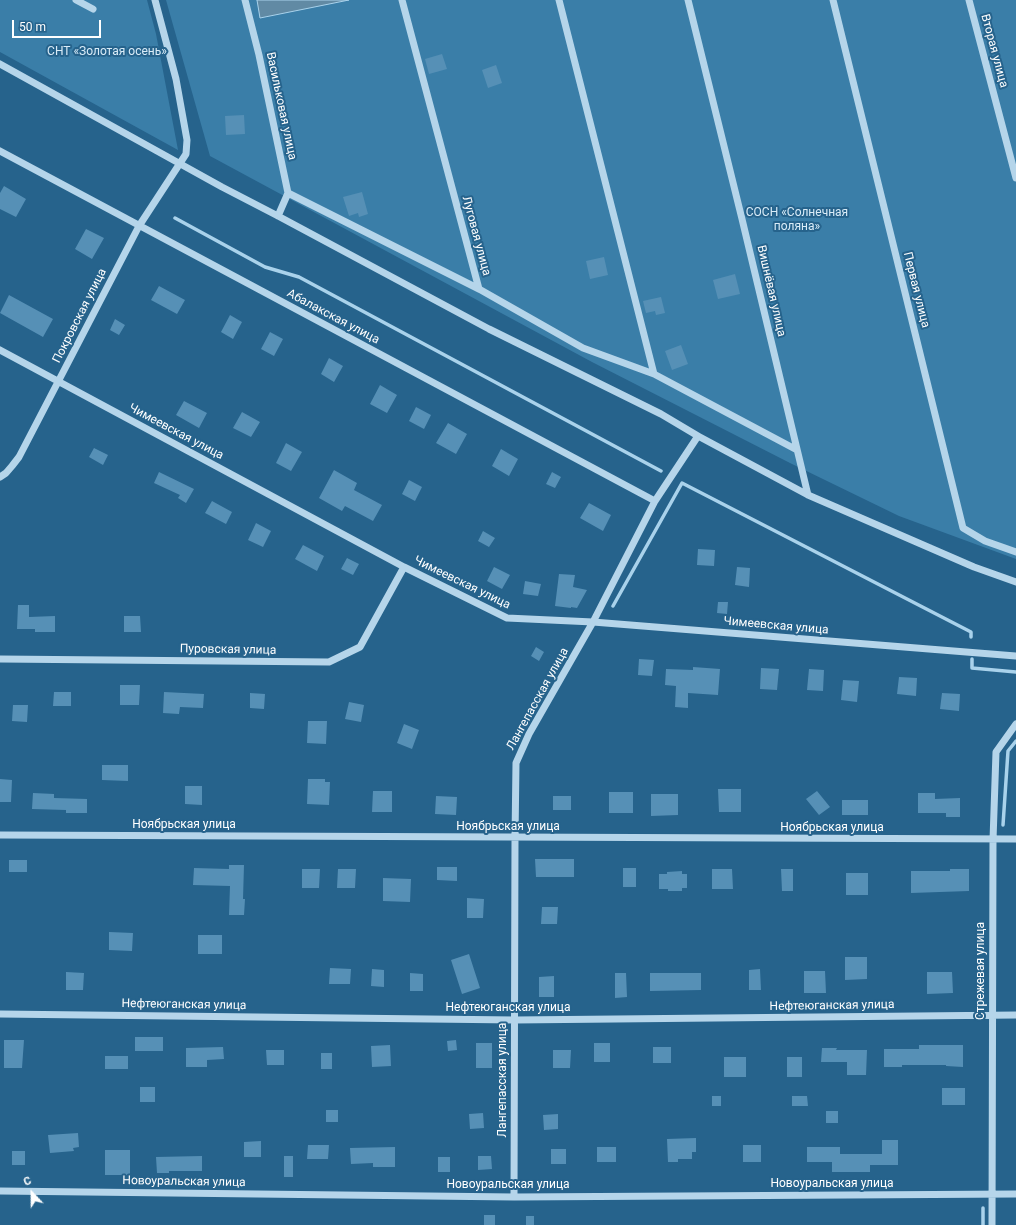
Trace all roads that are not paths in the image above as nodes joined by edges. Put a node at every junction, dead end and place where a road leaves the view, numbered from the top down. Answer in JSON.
{"nodes":[{"id":1,"x":76,"y":0,"type":"edge"},
{"id":2,"x":155,"y":0,"type":"edge"},
{"id":3,"x":245,"y":0,"type":"edge"},
{"id":4,"x":402,"y":0,"type":"edge"},
{"id":5,"x":559,"y":0,"type":"edge"},
{"id":6,"x":688,"y":0,"type":"edge"},
{"id":7,"x":833,"y":0,"type":"edge"},
{"id":8,"x":969,"y":0,"type":"edge"},
{"id":9,"x":93,"y":9,"type":"dead end"},
{"id":10,"x":0,"y":64,"type":"edge"},
{"id":11,"x":0,"y":151,"type":"edge"},
{"id":12,"x":179,"y":164,"type":"junction"},
{"id":13,"x":1016,"y":178,"type":"edge"},
{"id":14,"x":288,"y":193,"type":"junction"},
{"id":15,"x":278,"y":216,"type":"junction"},
{"id":16,"x":139,"y":226,"type":"junction"},
{"id":17,"x":479,"y":289,"type":"junction"},
{"id":18,"x":0,"y":350,"type":"edge"},
{"id":19,"x":654,"y":374,"type":"junction"},
{"id":20,"x":59,"y":381,"type":"junction"},
{"id":21,"x":698,"y":436,"type":"junction"},
{"id":22,"x":797,"y":450,"type":"junction"},
{"id":23,"x":0,"y":477,"type":"edge"},
{"id":24,"x":808,"y":495,"type":"junction"},
{"id":25,"x":655,"y":501,"type":"junction"},
{"id":26,"x":1016,"y":552,"type":"edge"},
{"id":27,"x":404,"y":567,"type":"junction"},
{"id":28,"x":1016,"y":582,"type":"edge"},
{"id":29,"x":593,"y":622,"type":"junction"},
{"id":30,"x":1016,"y":656,"type":"edge"},
{"id":31,"x":0,"y":659,"type":"edge"},
{"id":32,"x":1016,"y":724,"type":"edge"},
{"id":33,"x":0,"y":835,"type":"edge"},
{"id":34,"x":515,"y":838,"type":"junction"},
{"id":35,"x":993,"y":840,"type":"junction"},
{"id":36,"x":1016,"y":840,"type":"edge"},
{"id":37,"x":0,"y":1014,"type":"edge"},
{"id":38,"x":992,"y":1015,"type":"junction"},
{"id":39,"x":1016,"y":1015,"type":"edge"},
{"id":40,"x":515,"y":1020,"type":"junction"},
{"id":41,"x":0,"y":1191,"type":"edge"},
{"id":42,"x":992,"y":1194,"type":"junction"},
{"id":43,"x":1016,"y":1194,"type":"edge"},
{"id":44,"x":514,"y":1196,"type":"junction"},
{"id":45,"x":992,"y":1225,"type":"edge"}],
"edges":[{"from":1,"to":9,"type":"street"},
{"from":2,"to":12,"type":"street","name":"Покровская улица"},
{"from":3,"to":14,"type":"street","name":"Васильковая улица"},
{"from":4,"to":17,"type":"street","name":"Луговая улица"},
{"from":5,"to":19,"type":"street"},
{"from":6,"to":22,"type":"street","name":"Вишнёвая улица"},
{"from":7,"to":26,"type":"street","name":"Первая улица"},
{"from":8,"to":13,"type":"street","name":"Вторая улица"},
{"from":10,"to":12,"type":"street"},
{"from":11,"to":16,"type":"street","name":"Абалакская улица"},
{"from":12,"to":15,"type":"street"},
{"from":12,"to":16,"type":"street","name":"Покровская улица"},
{"from":14,"to":15,"type":"street"},
{"from":14,"to":17,"type":"street"},
{"from":15,"to":21,"type":"street"},
{"from":16,"to":20,"type":"street","name":"Покровская улица"},
{"from":16,"to":25,"type":"street","name":"Абалакская улица"},
{"from":17,"to":19,"type":"street","name":"Луговая улица"},
{"from":18,"to":20,"type":"street","name":"Чимеевская улица"},
{"from":19,"to":22,"type":"street","name":"Луговая улица"},
{"from":20,"to":23,"type":"street","name":"Покровская улица"},
{"from":20,"to":27,"type":"street","name":"Чимеевская улица"},
{"from":21,"to":24,"type":"street"},
{"from":21,"to":25,"type":"street","name":"Лангепасская улица"},
{"from":22,"to":24,"type":"street","name":"Вишнёвая улица"},
{"from":24,"to":28,"type":"street"},
{"from":25,"to":29,"type":"street","name":"Лангепасская улица"},
{"from":27,"to":29,"type":"street","name":"Чимеевская улица"},
{"from":27,"to":31,"type":"street","name":"Пуровская улица"},
{"from":29,"to":30,"type":"street","name":"Чимеевская улица"},
{"from":29,"to":34,"type":"street","name":"Лангепасская улица"},
{"from":32,"to":35,"type":"street","name":"Стрежевая улица"},
{"from":33,"to":34,"type":"street","name":"Ноябрьская улица"},
{"from":34,"to":35,"type":"street","name":"Ноябрьская улица"},
{"from":34,"to":40,"type":"street","name":"Лангепасская улица"},
{"from":35,"to":36,"type":"street","name":"Ноябрьская улица"},
{"from":35,"to":38,"type":"street","name":"Стрежевая улица"},
{"from":37,"to":40,"type":"street","name":"Нефтеюганская улица"},
{"from":38,"to":39,"type":"street","name":"Нефтеюганская улица"},
{"from":38,"to":40,"type":"street","name":"Нефтеюганская улица"},
{"from":38,"to":42,"type":"street","name":"Стрежевая улица"},
{"from":40,"to":44,"type":"street","name":"Лангепасская улица"},
{"from":41,"to":44,"type":"street","name":"Новоуральская улица"},
{"from":42,"to":43,"type":"street","name":"Новоуральская улица"},
{"from":42,"to":44,"type":"street","name":"Новоуральская улица"},
{"from":42,"to":45,"type":"street","name":"Стрежевая улица"}]}
